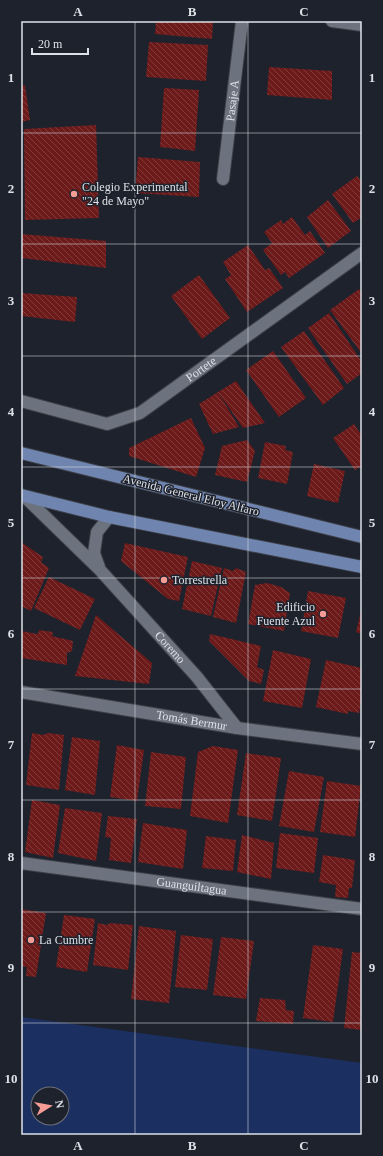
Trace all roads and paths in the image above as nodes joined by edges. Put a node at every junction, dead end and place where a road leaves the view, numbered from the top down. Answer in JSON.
{"nodes":[{"id":1,"x":242,"y":21,"type":"edge"},
{"id":2,"x":332,"y":21,"type":"edge"},
{"id":3,"x":362,"y":25,"type":"edge"},
{"id":4,"x":223,"y":179,"type":"dead end"},
{"id":5,"x":362,"y":253,"type":"edge"},
{"id":6,"x":21,"y":401,"type":"edge"},
{"id":7,"x":21,"y":452,"type":"edge"},
{"id":8,"x":23,"y":496,"type":"edge"},
{"id":9,"x":109,"y":517,"type":"junction"},
{"id":10,"x":362,"y":537,"type":"edge"},
{"id":11,"x":362,"y":567,"type":"edge"},
{"id":12,"x":100,"y":570,"type":"junction"},
{"id":13,"x":21,"y":692,"type":"edge"},
{"id":14,"x":237,"y":728,"type":"junction"},
{"id":15,"x":362,"y":744,"type":"edge"},
{"id":16,"x":21,"y":863,"type":"edge"},
{"id":17,"x":362,"y":909,"type":"edge"}],
"edges":[{"from":1,"to":4,"type":"street","name":"Pasaje A"},
{"from":2,"to":3,"type":"street"},
{"from":5,"to":6,"type":"street","name":"Portete"},
{"from":7,"to":10,"type":"main road","name":"Avenida General Eloy Alfaro"},
{"from":8,"to":9,"type":"main road"},
{"from":8,"to":12,"type":"street","name":"Coremo"},
{"from":9,"to":11,"type":"main road"},
{"from":9,"to":12,"type":"street","name":"Coremo"},
{"from":12,"to":14,"type":"street","name":"Coremo"},
{"from":13,"to":14,"type":"street","name":"Tomás Bermur"},
{"from":14,"to":15,"type":"street","name":"Tomás Bermur"},
{"from":16,"to":17,"type":"street","name":"Guanguiltagua"}]}
